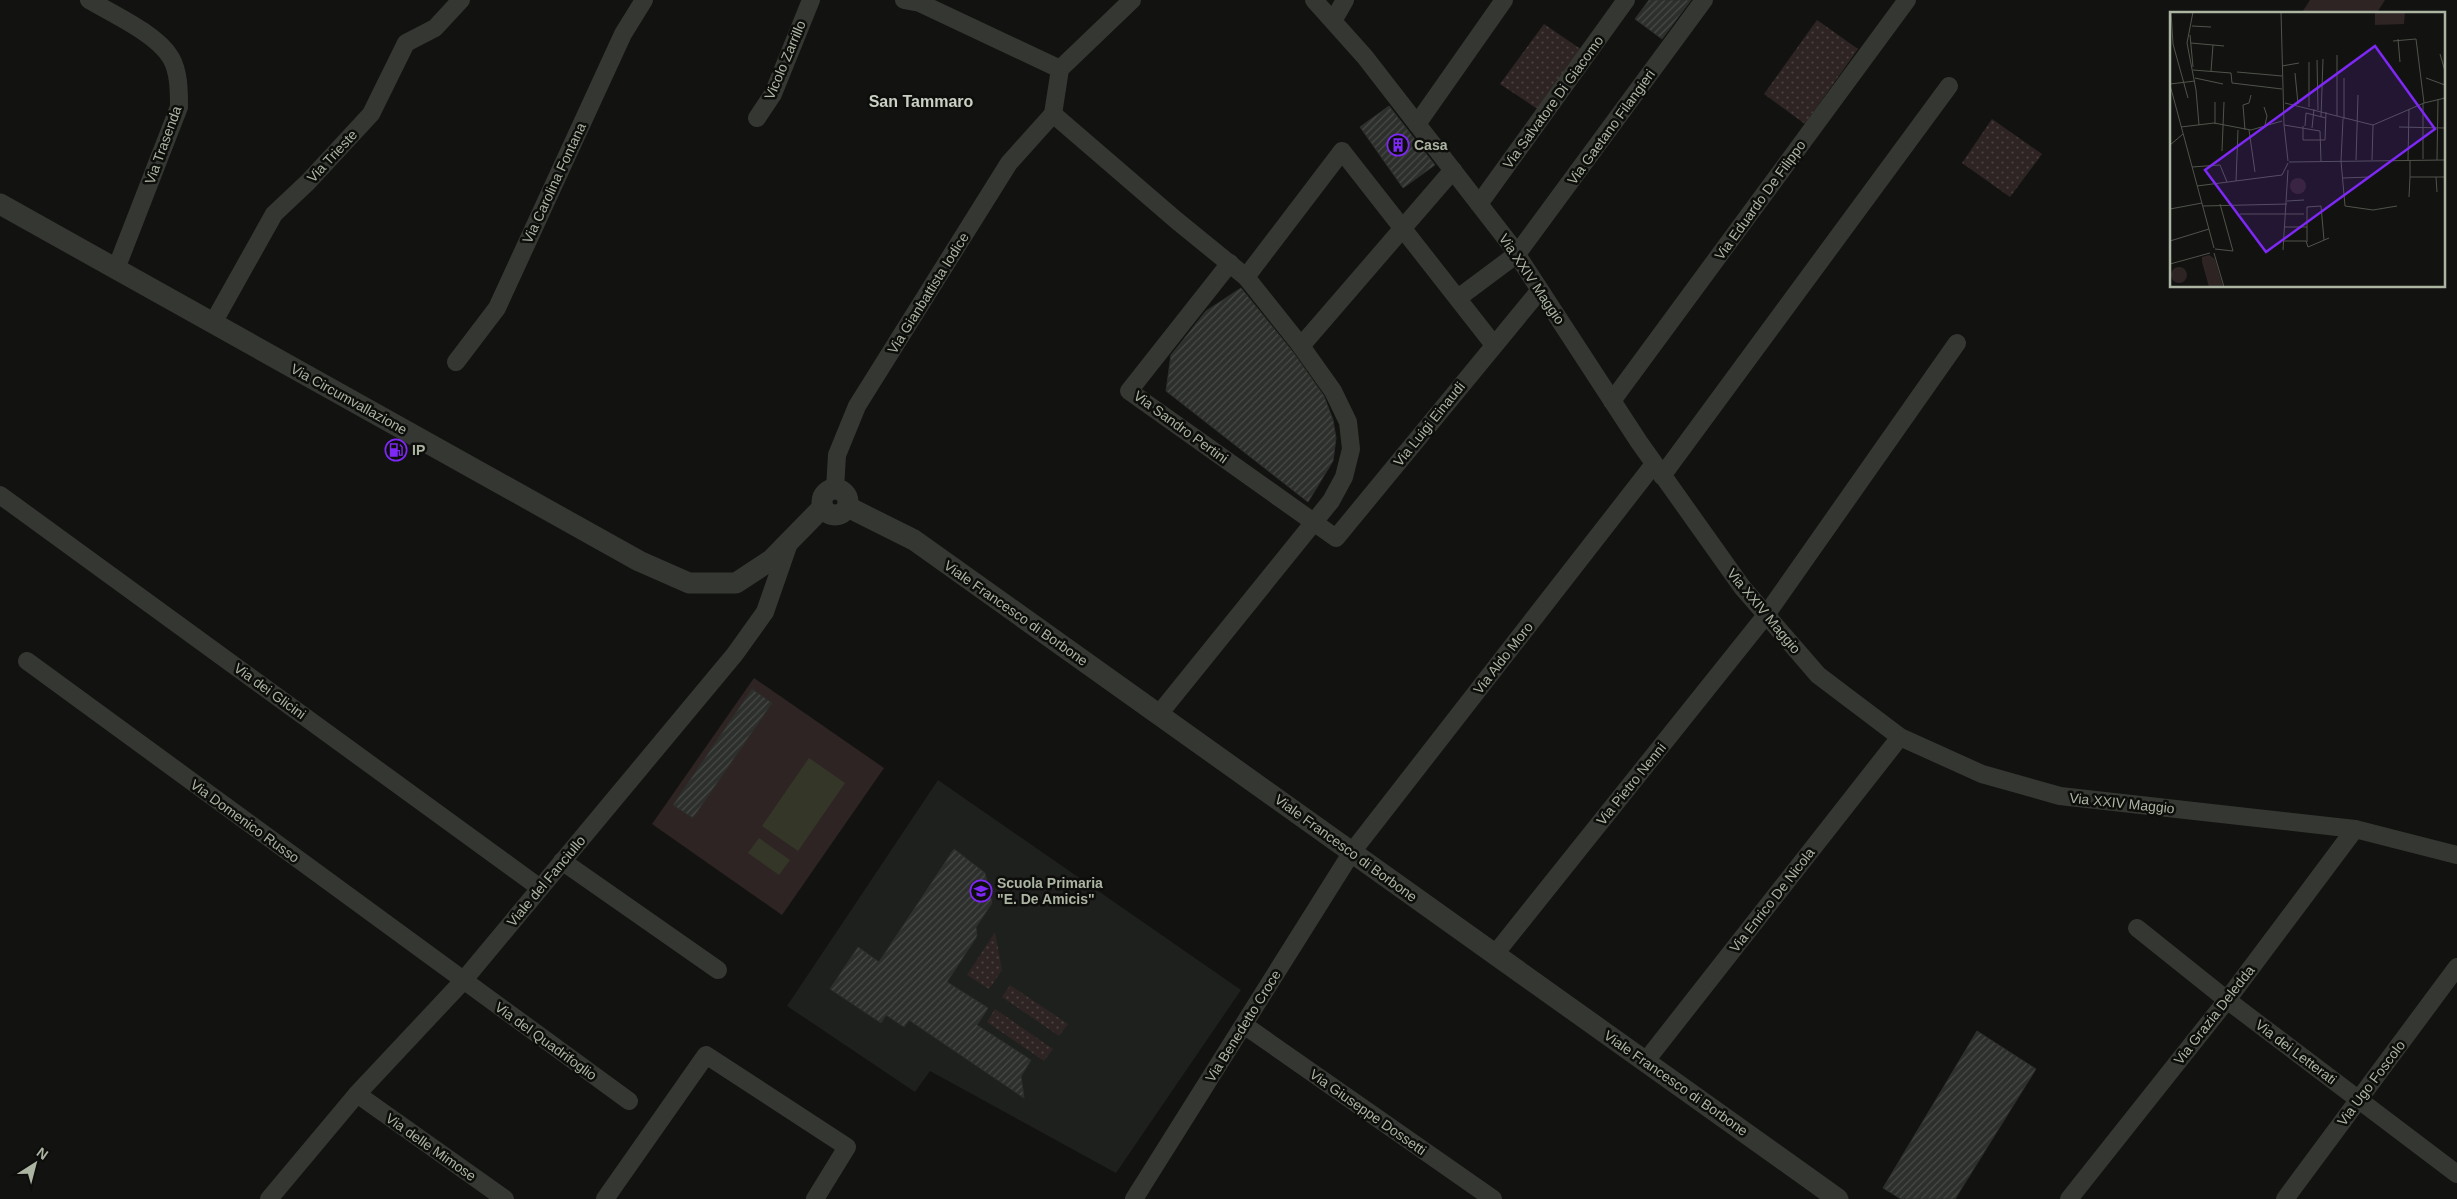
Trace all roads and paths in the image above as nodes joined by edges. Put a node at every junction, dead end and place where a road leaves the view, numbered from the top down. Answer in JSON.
{"nodes":[{"id":1,"x":89,"y":0,"type":"edge"},
{"id":2,"x":461,"y":0,"type":"edge"},
{"id":3,"x":644,"y":0,"type":"edge"},
{"id":4,"x":811,"y":0,"type":"edge"},
{"id":5,"x":904,"y":0,"type":"edge"},
{"id":6,"x":1132,"y":0,"type":"edge"},
{"id":7,"x":1314,"y":0,"type":"edge"},
{"id":8,"x":1346,"y":0,"type":"edge"},
{"id":9,"x":1504,"y":0,"type":"edge"},
{"id":10,"x":1626,"y":0,"type":"edge"},
{"id":11,"x":1704,"y":0,"type":"edge"},
{"id":12,"x":1908,"y":0,"type":"edge"},
{"id":13,"x":1333,"y":21,"type":"junction"},
{"id":14,"x":1060,"y":69,"type":"junction"},
{"id":15,"x":1949,"y":86,"type":"dead end"},
{"id":16,"x":1053,"y":114,"type":"junction"},
{"id":17,"x":757,"y":118,"type":"dead end"},
{"id":18,"x":1417,"y":124,"type":"junction"},
{"id":19,"x":1453,"y":170,"type":"junction"},
{"id":20,"x":0,"y":204,"type":"edge"},
{"id":21,"x":1479,"y":204,"type":"junction"},
{"id":22,"x":1403,"y":228,"type":"junction"},
{"id":23,"x":1517,"y":254,"type":"junction"},
{"id":24,"x":1230,"y":263,"type":"junction"},
{"id":25,"x":116,"y":269,"type":"junction"},
{"id":26,"x":1246,"y":276,"type":"junction"},
{"id":27,"x":1540,"y":290,"type":"junction"},
{"id":28,"x":1458,"y":298,"type":"junction"},
{"id":29,"x":213,"y":323,"type":"junction"},
{"id":30,"x":1957,"y":343,"type":"dead end"},
{"id":31,"x":1494,"y":345,"type":"junction"},
{"id":32,"x":1301,"y":346,"type":"junction"},
{"id":33,"x":456,"y":362,"type":"dead end"},
{"id":34,"x":1612,"y":401,"type":"junction"},
{"id":35,"x":1658,"y":470,"type":"junction"},
{"id":36,"x":835,"y":488,"type":"junction"},
{"id":37,"x":0,"y":495,"type":"edge"},
{"id":38,"x":848,"y":507,"type":"junction"},
{"id":39,"x":822,"y":508,"type":"junction"},
{"id":40,"x":1314,"y":523,"type":"junction"},
{"id":41,"x":789,"y":542,"type":"junction"},
{"id":42,"x":1766,"y":615,"type":"junction"},
{"id":43,"x":27,"y":661,"type":"dead end"},
{"id":44,"x":1159,"y":714,"type":"junction"},
{"id":45,"x":1900,"y":737,"type":"junction"},
{"id":46,"x":2355,"y":829,"type":"junction"},
{"id":47,"x":1352,"y":852,"type":"junction"},
{"id":48,"x":2457,"y":855,"type":"edge"},
{"id":49,"x":562,"y":861,"type":"junction"},
{"id":50,"x":540,"y":888,"type":"junction"},
{"id":51,"x":2137,"y":928,"type":"dead end"},
{"id":52,"x":1495,"y":954,"type":"junction"},
{"id":53,"x":2457,"y":967,"type":"edge"},
{"id":54,"x":718,"y":970,"type":"dead end"},
{"id":55,"x":462,"y":981,"type":"junction"},
{"id":56,"x":2227,"y":1000,"type":"junction"},
{"id":57,"x":1244,"y":1025,"type":"junction"},
{"id":58,"x":1645,"y":1062,"type":"junction"},
{"id":59,"x":357,"y":1094,"type":"junction"},
{"id":60,"x":2359,"y":1099,"type":"junction"},
{"id":61,"x":628,"y":1101,"type":"dead end"},
{"id":62,"x":2457,"y":1174,"type":"edge"},
{"id":63,"x":269,"y":1199,"type":"edge"},
{"id":64,"x":504,"y":1199,"type":"edge"},
{"id":65,"x":604,"y":1199,"type":"edge"},
{"id":66,"x":815,"y":1199,"type":"edge"},
{"id":67,"x":1134,"y":1199,"type":"edge"},
{"id":68,"x":1492,"y":1199,"type":"edge"},
{"id":69,"x":1838,"y":1199,"type":"edge"},
{"id":70,"x":2069,"y":1199,"type":"edge"},
{"id":71,"x":2284,"y":1199,"type":"edge"}],
"edges":[{"from":1,"to":25,"type":"street","name":"Via Trasenda"},
{"from":2,"to":29,"type":"street","name":"Via Trieste"},
{"from":3,"to":33,"type":"street","name":"Via Carolina Fontana"},
{"from":4,"to":17,"type":"street","name":"Vicolo Zarrillo"},
{"from":5,"to":14,"type":"street"},
{"from":6,"to":14,"type":"street"},
{"from":7,"to":13,"type":"street","name":"Via XXIV Maggio"},
{"from":8,"to":13,"type":"street"},
{"from":9,"to":18,"type":"street"},
{"from":10,"to":21,"type":"street","name":"Via Salvatore Di Giacomo"},
{"from":11,"to":23,"type":"street","name":"Via Gaetano Filangieri"},
{"from":12,"to":34,"type":"street","name":"Via Eduardo De Filippo"},
{"from":13,"to":18,"type":"street","name":"Via XXIV Maggio"},
{"from":14,"to":16,"type":"street"},
{"from":15,"to":35,"type":"street","name":"Via Aldo Moro"},
{"from":16,"to":24,"type":"street"},
{"from":16,"to":36,"type":"street","name":"Via Gianbattista Iodice"},
{"from":18,"to":19,"type":"street","name":"Via XXIV Maggio"},
{"from":19,"to":21,"type":"street","name":"Via XXIV Maggio"},
{"from":19,"to":22,"type":"street"},
{"from":20,"to":25,"type":"street","name":"Via Circumvallazione"},
{"from":21,"to":23,"type":"street","name":"Via XXIV Maggio"},
{"from":22,"to":26,"type":"street"},
{"from":22,"to":28,"type":"street"},
{"from":22,"to":32,"type":"street"},
{"from":23,"to":27,"type":"street","name":"Via XXIV Maggio"},
{"from":23,"to":28,"type":"street","name":"Via Gaetano Filangieri"},
{"from":24,"to":26,"type":"street"},
{"from":24,"to":40,"type":"street","name":"Via Sandro Pertini"},
{"from":25,"to":29,"type":"street","name":"Via Circumvallazione"},
{"from":26,"to":32,"type":"street"},
{"from":27,"to":31,"type":"street","name":"Via Luigi Einaudi"},
{"from":27,"to":34,"type":"street","name":"Via XXIV Maggio"},
{"from":28,"to":31,"type":"street"},
{"from":29,"to":41,"type":"street","name":"Via Circumvallazione"},
{"from":30,"to":42,"type":"street","name":"Via Pietro Nenni"},
{"from":31,"to":40,"type":"street","name":"Via Luigi Einaudi"},
{"from":32,"to":40,"type":"street"},
{"from":34,"to":35,"type":"street","name":"Via XXIV Maggio"},
{"from":35,"to":42,"type":"street","name":"Via XXIV Maggio"},
{"from":35,"to":47,"type":"street","name":"Via Aldo Moro"},
{"from":36,"to":38,"type":"street"},
{"from":36,"to":39,"type":"street"},
{"from":37,"to":50,"type":"street","name":"Via dei Glicini"},
{"from":38,"to":39,"type":"street"},
{"from":38,"to":44,"type":"street","name":"Viale Francesco di Borbone"},
{"from":39,"to":41,"type":"street","name":"Via Circumvallazione"},
{"from":40,"to":44,"type":"street"},
{"from":41,"to":49,"type":"street","name":"Viale del Fanciullo"},
{"from":42,"to":45,"type":"street","name":"Via XXIV Maggio"},
{"from":42,"to":52,"type":"street","name":"Via Pietro Nenni"},
{"from":43,"to":55,"type":"street","name":"Via Domenico Russo"},
{"from":44,"to":47,"type":"street","name":"Viale Francesco di Borbone"},
{"from":45,"to":46,"type":"street","name":"Via XXIV Maggio"},
{"from":45,"to":58,"type":"street","name":"Via Enrico De Nicola"},
{"from":46,"to":48,"type":"street","name":"Via XXIV Maggio"},
{"from":46,"to":56,"type":"street","name":"Via Grazia Deledda"},
{"from":47,"to":52,"type":"street","name":"Viale Francesco di Borbone"},
{"from":47,"to":57,"type":"street","name":"Via Benedetto Croce"},
{"from":49,"to":50,"type":"street","name":"Viale del Fanciullo"},
{"from":49,"to":54,"type":"street"},
{"from":50,"to":55,"type":"street","name":"Viale del Fanciullo"},
{"from":51,"to":56,"type":"street","name":"Via dei Letterati"},
{"from":52,"to":58,"type":"street","name":"Viale Francesco di Borbone"},
{"from":53,"to":60,"type":"street","name":"Via Ugo Foscolo"},
{"from":55,"to":59,"type":"street","name":"Viale del Fanciullo"},
{"from":55,"to":61,"type":"street","name":"Via del Quadrifoglio"},
{"from":56,"to":60,"type":"street","name":"Via dei Letterati"},
{"from":56,"to":70,"type":"street","name":"Via Grazia Deledda"},
{"from":57,"to":67,"type":"street","name":"Via Benedetto Croce"},
{"from":57,"to":68,"type":"street","name":"Via Giuseppe Dossetti"},
{"from":58,"to":69,"type":"street","name":"Viale Francesco di Borbone"},
{"from":59,"to":63,"type":"street","name":"Viale del Fanciullo"},
{"from":59,"to":64,"type":"street","name":"Via delle Mimose"},
{"from":60,"to":62,"type":"street","name":"Via dei Letterati"},
{"from":60,"to":71,"type":"street","name":"Via Ugo Foscolo"},
{"from":65,"to":66,"type":"street"}]}
